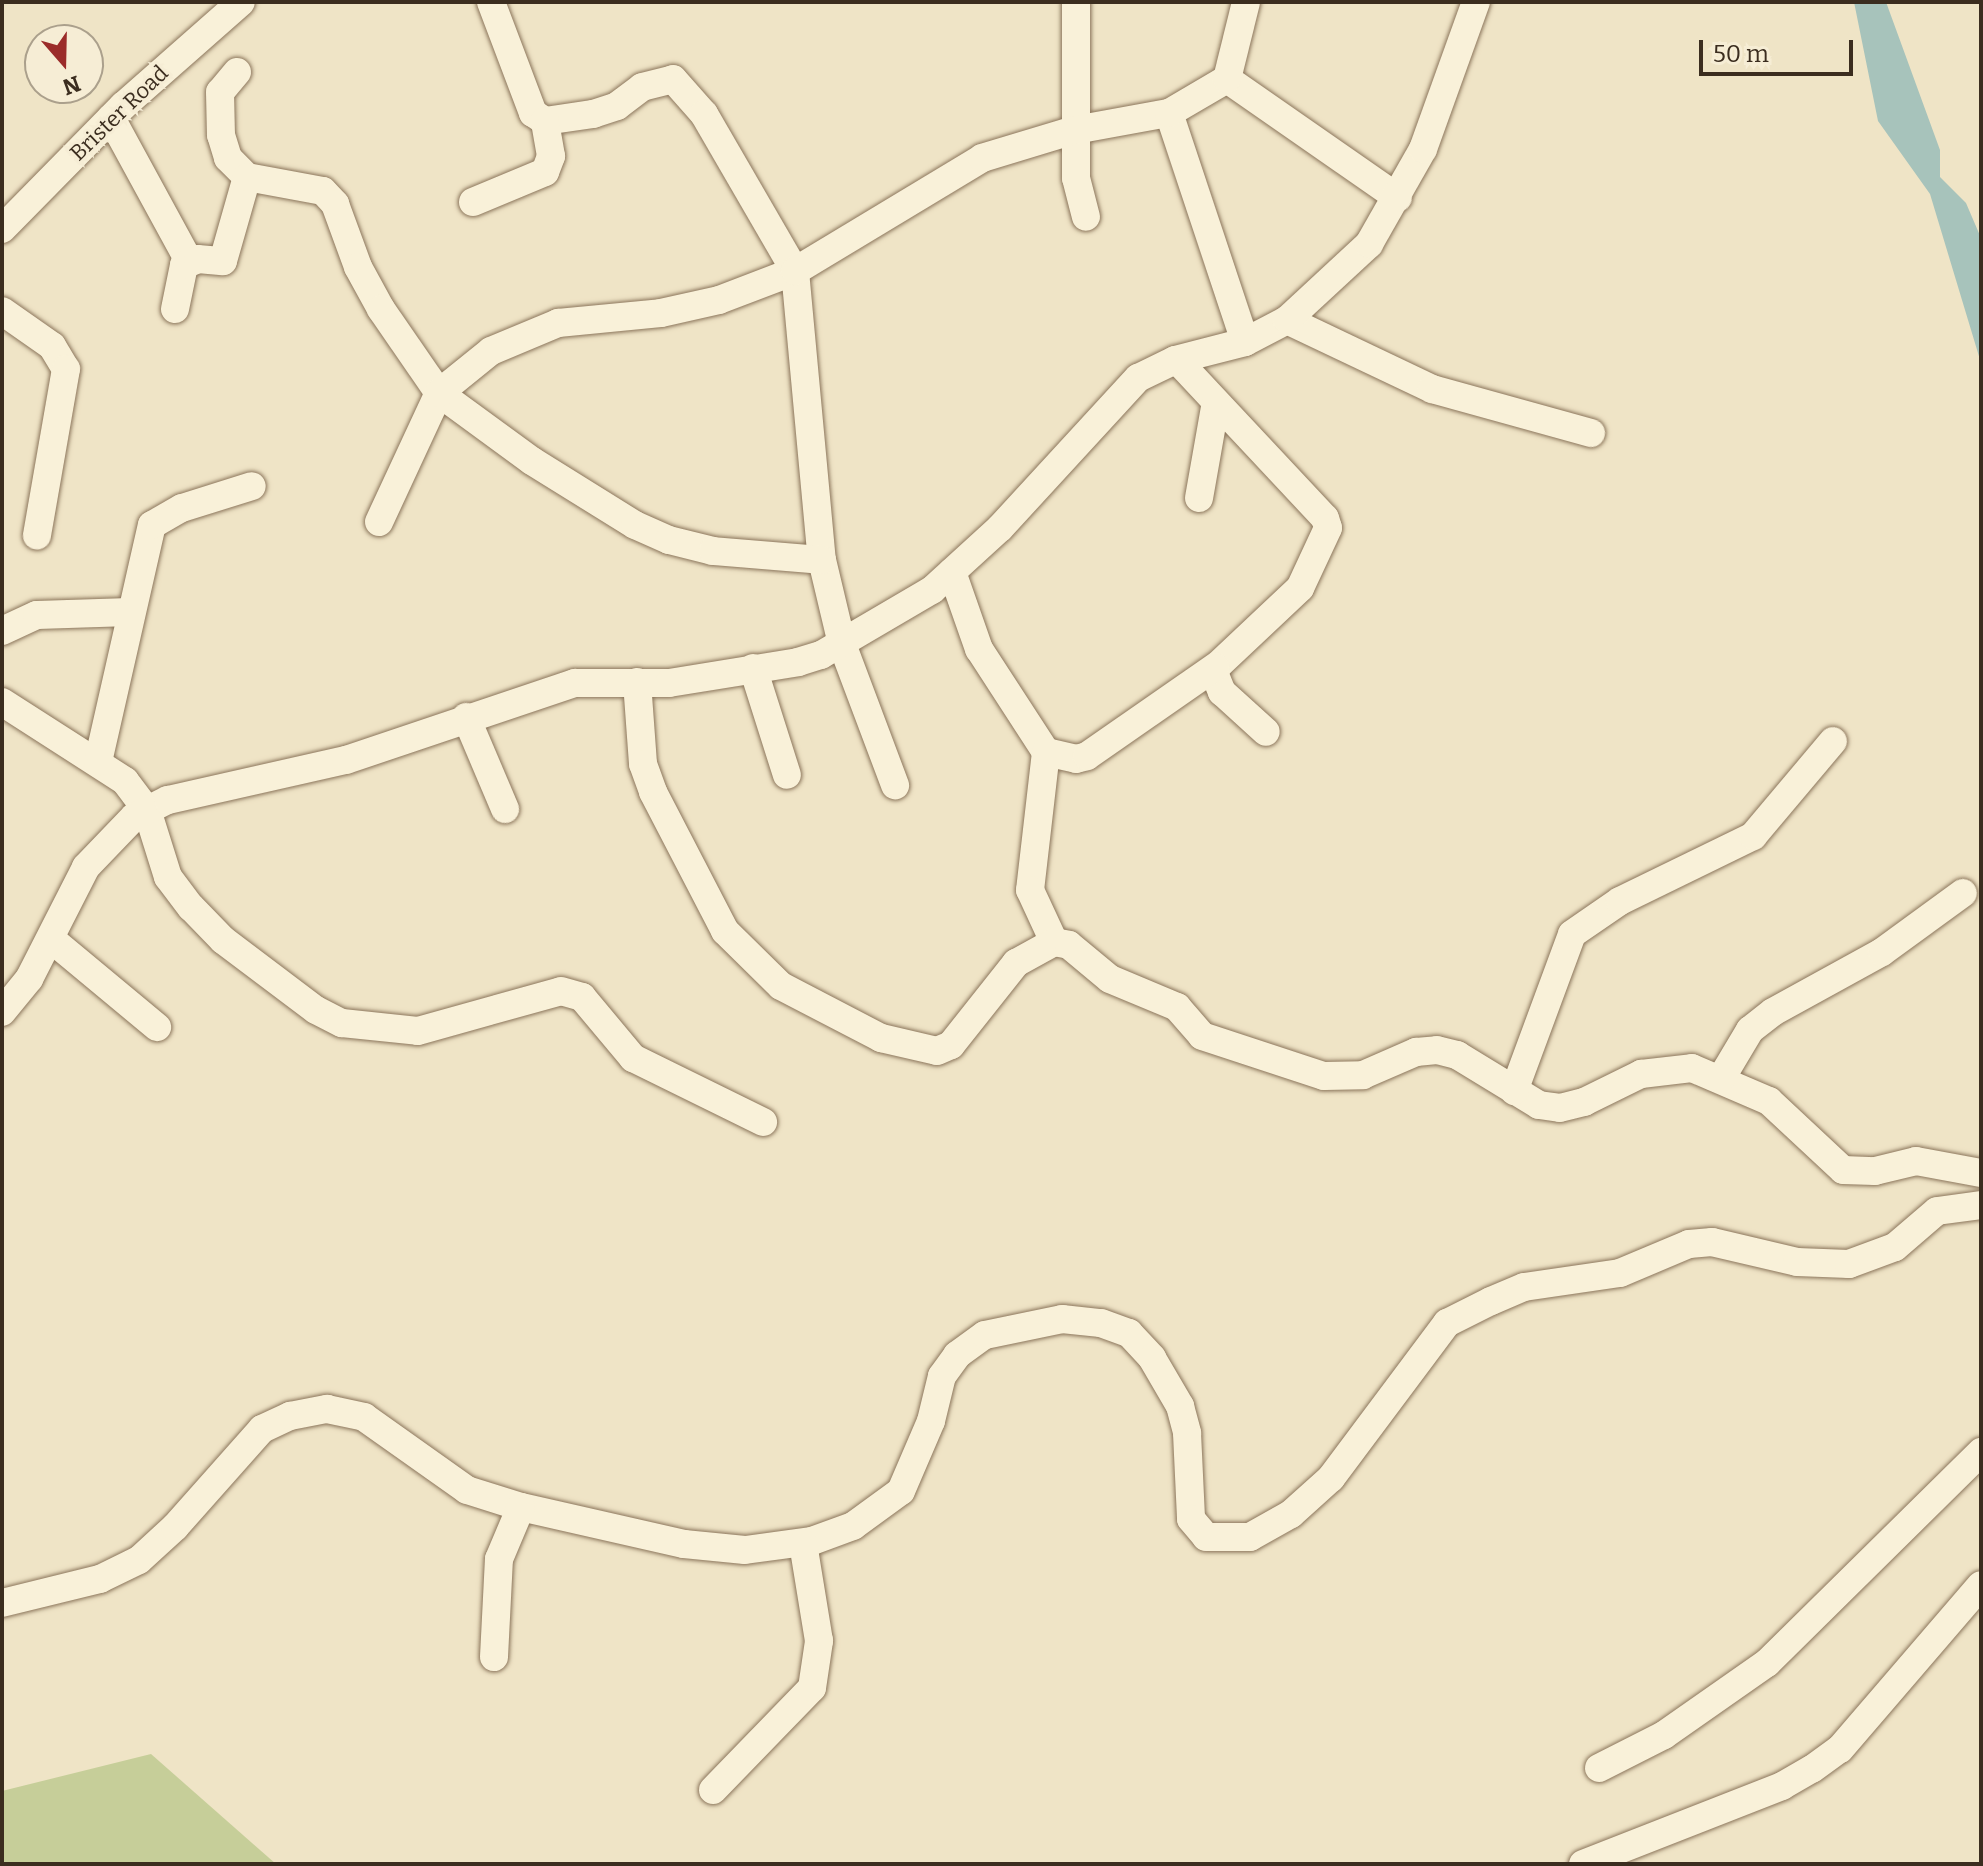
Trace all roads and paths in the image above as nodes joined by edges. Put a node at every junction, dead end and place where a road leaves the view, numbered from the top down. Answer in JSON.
{"nodes":[{"id":1,"x":241,"y":2,"type":"edge"},
{"id":2,"x":491,"y":2,"type":"edge"},
{"id":3,"x":1076,"y":2,"type":"edge"},
{"id":4,"x":1246,"y":2,"type":"edge"},
{"id":5,"x":1476,"y":2,"type":"edge"},
{"id":6,"x":237,"y":72,"type":"dead end"},
{"id":7,"x":1227,"y":79,"type":"junction"},
{"id":8,"x":1169,"y":113,"type":"junction"},
{"id":9,"x":111,"y":118,"type":"junction"},
{"id":10,"x":545,"y":121,"type":"junction"},
{"id":11,"x":1075,"y":130,"type":"junction"},
{"id":12,"x":247,"y":177,"type":"junction"},
{"id":13,"x":1398,"y":198,"type":"junction"},
{"id":14,"x":473,"y":202,"type":"dead end"},
{"id":15,"x":1086,"y":217,"type":"dead end"},
{"id":16,"x":2,"y":229,"type":"edge"},
{"id":17,"x":189,"y":261,"type":"junction"},
{"id":18,"x":795,"y":271,"type":"junction"},
{"id":19,"x":175,"y":309,"type":"dead end"},
{"id":20,"x":2,"y":311,"type":"edge"},
{"id":21,"x":1287,"y":320,"type":"junction"},
{"id":22,"x":1245,"y":342,"type":"junction"},
{"id":23,"x":1177,"y":360,"type":"junction"},
{"id":24,"x":439,"y":393,"type":"junction"},
{"id":25,"x":1216,"y":402,"type":"junction"},
{"id":26,"x":1591,"y":433,"type":"dead end"},
{"id":27,"x":252,"y":486,"type":"dead end"},
{"id":28,"x":1199,"y":498,"type":"dead end"},
{"id":29,"x":379,"y":522,"type":"dead end"},
{"id":30,"x":37,"y":536,"type":"dead end"},
{"id":31,"x":822,"y":560,"type":"junction"},
{"id":32,"x":952,"y":572,"type":"junction"},
{"id":33,"x":130,"y":612,"type":"junction"},
{"id":34,"x":2,"y":631,"type":"edge"},
{"id":35,"x":842,"y":644,"type":"junction"},
{"id":36,"x":1215,"y":667,"type":"junction"},
{"id":37,"x":753,"y":668,"type":"junction"},
{"id":38,"x":637,"y":682,"type":"junction"},
{"id":39,"x":2,"y":702,"type":"edge"},
{"id":40,"x":466,"y":717,"type":"junction"},
{"id":41,"x":1266,"y":732,"type":"dead end"},
{"id":42,"x":1833,"y":741,"type":"dead end"},
{"id":43,"x":1046,"y":752,"type":"junction"},
{"id":44,"x":98,"y":762,"type":"junction"},
{"id":45,"x":787,"y":775,"type":"dead end"},
{"id":46,"x":895,"y":785,"type":"dead end"},
{"id":47,"x":505,"y":809,"type":"dead end"},
{"id":48,"x":147,"y":810,"type":"junction"},
{"id":49,"x":1963,"y":893,"type":"dead end"},
{"id":50,"x":51,"y":939,"type":"junction"},
{"id":51,"x":1054,"y":942,"type":"junction"},
{"id":52,"x":2,"y":1012,"type":"edge"},
{"id":53,"x":157,"y":1027,"type":"dead end"},
{"id":54,"x":1722,"y":1077,"type":"junction"},
{"id":55,"x":1514,"y":1091,"type":"junction"},
{"id":56,"x":763,"y":1122,"type":"dead end"},
{"id":57,"x":1981,"y":1173,"type":"edge"},
{"id":58,"x":1981,"y":1205,"type":"edge"},
{"id":59,"x":1981,"y":1452,"type":"edge"},
{"id":60,"x":521,"y":1507,"type":"junction"},
{"id":61,"x":803,"y":1543,"type":"junction"},
{"id":62,"x":1981,"y":1585,"type":"edge"},
{"id":63,"x":2,"y":1603,"type":"edge"},
{"id":64,"x":494,"y":1657,"type":"dead end"},
{"id":65,"x":1599,"y":1768,"type":"dead end"},
{"id":66,"x":713,"y":1790,"type":"dead end"},
{"id":67,"x":1583,"y":1864,"type":"edge"}],
"edges":[{"from":1,"to":9,"type":"street","name":"Brister Road"},
{"from":2,"to":10,"type":"street"},
{"from":3,"to":11,"type":"street"},
{"from":4,"to":7,"type":"street"},
{"from":5,"to":13,"type":"street"},
{"from":6,"to":12,"type":"street"},
{"from":7,"to":8,"type":"street"},
{"from":7,"to":13,"type":"street"},
{"from":8,"to":11,"type":"street"},
{"from":8,"to":22,"type":"street"},
{"from":9,"to":16,"type":"street","name":"Brister Road"},
{"from":9,"to":17,"type":"street"},
{"from":10,"to":14,"type":"street"},
{"from":10,"to":18,"type":"street"},
{"from":11,"to":15,"type":"street"},
{"from":11,"to":18,"type":"street"},
{"from":12,"to":17,"type":"street"},
{"from":12,"to":24,"type":"street"},
{"from":13,"to":21,"type":"street"},
{"from":17,"to":19,"type":"street"},
{"from":18,"to":24,"type":"street"},
{"from":18,"to":31,"type":"street"},
{"from":20,"to":30,"type":"street"},
{"from":21,"to":22,"type":"street"},
{"from":21,"to":26,"type":"street"},
{"from":22,"to":23,"type":"street"},
{"from":23,"to":25,"type":"street"},
{"from":23,"to":32,"type":"street"},
{"from":24,"to":29,"type":"street"},
{"from":24,"to":31,"type":"street"},
{"from":25,"to":28,"type":"street"},
{"from":25,"to":36,"type":"street"},
{"from":27,"to":33,"type":"street"},
{"from":31,"to":35,"type":"street"},
{"from":32,"to":35,"type":"street"},
{"from":32,"to":43,"type":"street"},
{"from":33,"to":34,"type":"street"},
{"from":33,"to":44,"type":"street"},
{"from":35,"to":37,"type":"street"},
{"from":35,"to":46,"type":"street"},
{"from":36,"to":41,"type":"street"},
{"from":36,"to":43,"type":"street"},
{"from":37,"to":38,"type":"street"},
{"from":37,"to":45,"type":"street"},
{"from":38,"to":40,"type":"street"},
{"from":38,"to":51,"type":"street"},
{"from":39,"to":44,"type":"street"},
{"from":40,"to":47,"type":"street"},
{"from":40,"to":48,"type":"street"},
{"from":42,"to":55,"type":"street"},
{"from":43,"to":51,"type":"street"},
{"from":44,"to":48,"type":"street"},
{"from":48,"to":50,"type":"street"},
{"from":48,"to":56,"type":"street"},
{"from":49,"to":54,"type":"street"},
{"from":50,"to":52,"type":"street"},
{"from":50,"to":53,"type":"street"},
{"from":51,"to":55,"type":"street"},
{"from":54,"to":55,"type":"street"},
{"from":54,"to":57,"type":"street"},
{"from":58,"to":61,"type":"street"},
{"from":59,"to":65,"type":"street"},
{"from":60,"to":61,"type":"street"},
{"from":60,"to":63,"type":"street"},
{"from":60,"to":64,"type":"street"},
{"from":61,"to":66,"type":"street"},
{"from":62,"to":67,"type":"street"}]}
